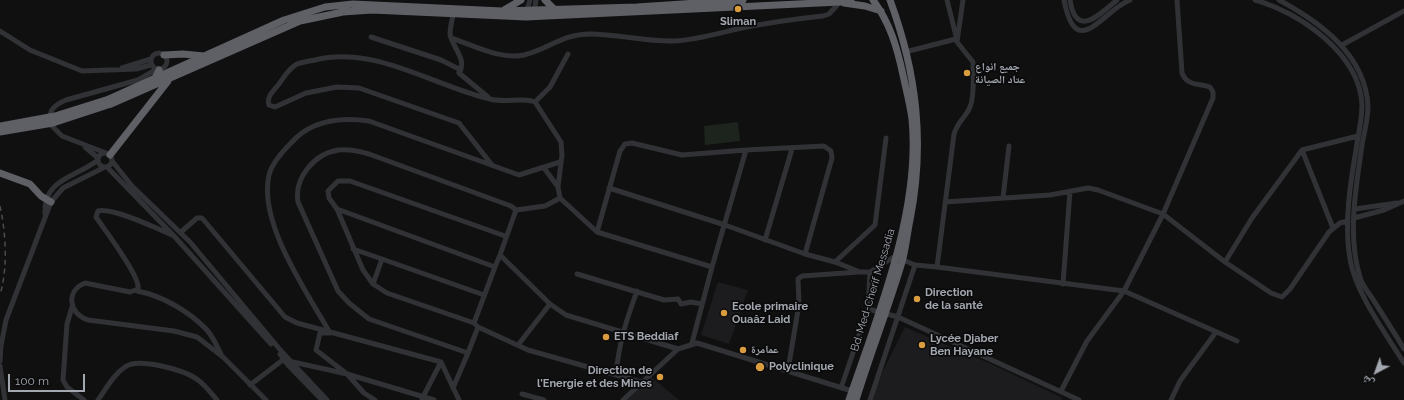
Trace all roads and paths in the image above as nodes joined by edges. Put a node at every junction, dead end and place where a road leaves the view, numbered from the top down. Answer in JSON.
{"nodes":[{"id":1,"x":521,"y":0,"type":"edge"},
{"id":2,"x":530,"y":0,"type":"edge"},
{"id":3,"x":536,"y":0,"type":"edge"},
{"id":4,"x":545,"y":0,"type":"edge"},
{"id":5,"x":743,"y":0,"type":"edge"},
{"id":6,"x":851,"y":0,"type":"edge"},
{"id":7,"x":873,"y":0,"type":"edge"},
{"id":8,"x":890,"y":0,"type":"edge"},
{"id":9,"x":947,"y":0,"type":"edge"},
{"id":10,"x":963,"y":0,"type":"edge"},
{"id":11,"x":1064,"y":0,"type":"edge"},
{"id":12,"x":1070,"y":0,"type":"edge"},
{"id":13,"x":1117,"y":0,"type":"edge"},
{"id":14,"x":1130,"y":0,"type":"edge"},
{"id":15,"x":1177,"y":0,"type":"edge"},
{"id":16,"x":1255,"y":0,"type":"edge"},
{"id":17,"x":1279,"y":0,"type":"edge"},
{"id":18,"x":683,"y":2,"type":"edge"},
{"id":19,"x":840,"y":2,"type":"junction"},
{"id":20,"x":636,"y":3,"type":"edge"},
{"id":21,"x":554,"y":10,"type":"junction"},
{"id":22,"x":502,"y":11,"type":"junction"},
{"id":23,"x":881,"y":11,"type":"junction"},
{"id":24,"x":1404,"y":11,"type":"edge"},
{"id":25,"x":526,"y":13,"type":"junction"},
{"id":26,"x":534,"y":13,"type":"junction"},
{"id":27,"x":453,"y":14,"type":"junction"},
{"id":28,"x":0,"y":31,"type":"edge"},
{"id":29,"x":370,"y":37,"type":"dead end"},
{"id":30,"x":451,"y":38,"type":"junction"},
{"id":31,"x":956,"y":38,"type":"junction"},
{"id":32,"x":1342,"y":45,"type":"junction"},
{"id":33,"x":905,"y":52,"type":"junction"},
{"id":34,"x":568,"y":54,"type":"dead end"},
{"id":35,"x":164,"y":55,"type":"junction"},
{"id":36,"x":206,"y":56,"type":"junction"},
{"id":37,"x":151,"y":59,"type":"junction"},
{"id":38,"x":155,"y":68,"type":"junction"},
{"id":39,"x":117,"y":70,"type":"junction"},
{"id":40,"x":125,"y":70,"type":"junction"},
{"id":41,"x":459,"y":73,"type":"junction"},
{"id":42,"x":154,"y":80,"type":"junction"},
{"id":43,"x":168,"y":80,"type":"junction"},
{"id":44,"x":130,"y":82,"type":"junction"},
{"id":45,"x":490,"y":99,"type":"junction"},
{"id":46,"x":110,"y":101,"type":"junction"},
{"id":47,"x":535,"y":102,"type":"junction"},
{"id":48,"x":0,"y":126,"type":"edge"},
{"id":49,"x":0,"y":132,"type":"edge"},
{"id":50,"x":1358,"y":136,"type":"junction"},
{"id":51,"x":886,"y":138,"type":"dead end"},
{"id":52,"x":81,"y":144,"type":"junction"},
{"id":53,"x":1010,"y":146,"type":"dead end"},
{"id":54,"x":792,"y":149,"type":"junction"},
{"id":55,"x":746,"y":150,"type":"junction"},
{"id":56,"x":1302,"y":150,"type":"junction"},
{"id":57,"x":109,"y":156,"type":"junction"},
{"id":58,"x":98,"y":159,"type":"junction"},
{"id":59,"x":560,"y":162,"type":"junction"},
{"id":60,"x":492,"y":165,"type":"junction"},
{"id":61,"x":106,"y":167,"type":"junction"},
{"id":62,"x":544,"y":168,"type":"junction"},
{"id":63,"x":0,"y":173,"type":"edge"},
{"id":64,"x":558,"y":187,"type":"junction"},
{"id":65,"x":609,"y":188,"type":"junction"},
{"id":66,"x":1070,"y":191,"type":"junction"},
{"id":67,"x":560,"y":198,"type":"junction"},
{"id":68,"x":1003,"y":198,"type":"junction"},
{"id":69,"x":48,"y":201,"type":"junction"},
{"id":70,"x":945,"y":202,"type":"junction"},
{"id":71,"x":1402,"y":202,"type":"edge"},
{"id":72,"x":337,"y":209,"type":"junction"},
{"id":73,"x":516,"y":210,"type":"junction"},
{"id":74,"x":1355,"y":210,"type":"junction"},
{"id":75,"x":1163,"y":214,"type":"junction"},
{"id":76,"x":1351,"y":220,"type":"junction"},
{"id":77,"x":725,"y":225,"type":"junction"},
{"id":78,"x":1333,"y":228,"type":"junction"},
{"id":79,"x":181,"y":232,"type":"junction"},
{"id":80,"x":597,"y":232,"type":"junction"},
{"id":81,"x":174,"y":236,"type":"junction"},
{"id":82,"x":505,"y":236,"type":"junction"},
{"id":83,"x":765,"y":240,"type":"junction"},
{"id":84,"x":353,"y":249,"type":"junction"},
{"id":85,"x":805,"y":254,"type":"junction"},
{"id":86,"x":500,"y":255,"type":"junction"},
{"id":87,"x":897,"y":255,"type":"junction"},
{"id":88,"x":382,"y":259,"type":"junction"},
{"id":89,"x":903,"y":260,"type":"junction"},
{"id":90,"x":835,"y":262,"type":"junction"},
{"id":91,"x":1225,"y":262,"type":"junction"},
{"id":92,"x":916,"y":265,"type":"junction"},
{"id":93,"x":495,"y":267,"type":"junction"},
{"id":94,"x":712,"y":267,"type":"junction"},
{"id":95,"x":937,"y":267,"type":"junction"},
{"id":96,"x":860,"y":272,"type":"junction"},
{"id":97,"x":870,"y":272,"type":"junction"},
{"id":98,"x":576,"y":274,"type":"dead end"},
{"id":99,"x":373,"y":284,"type":"junction"},
{"id":100,"x":1063,"y":284,"type":"junction"},
{"id":101,"x":137,"y":291,"type":"junction"},
{"id":102,"x":637,"y":291,"type":"junction"},
{"id":103,"x":1124,"y":291,"type":"junction"},
{"id":104,"x":484,"y":295,"type":"junction"},
{"id":105,"x":550,"y":304,"type":"junction"},
{"id":106,"x":702,"y":304,"type":"junction"},
{"id":107,"x":72,"y":307,"type":"junction"},
{"id":108,"x":868,"y":309,"type":"junction"},
{"id":109,"x":878,"y":311,"type":"junction"},
{"id":110,"x":886,"y":313,"type":"junction"},
{"id":111,"x":898,"y":317,"type":"junction"},
{"id":112,"x":476,"y":325,"type":"junction"},
{"id":113,"x":622,"y":332,"type":"junction"},
{"id":114,"x":1216,"y":332,"type":"junction"},
{"id":115,"x":330,"y":333,"type":"junction"},
{"id":116,"x":1237,"y":341,"type":"dead end"},
{"id":117,"x":692,"y":343,"type":"junction"},
{"id":118,"x":518,"y":345,"type":"junction"},
{"id":119,"x":678,"y":349,"type":"junction"},
{"id":120,"x":1404,"y":349,"type":"edge"},
{"id":121,"x":468,"y":353,"type":"junction"},
{"id":122,"x":223,"y":357,"type":"junction"},
{"id":123,"x":284,"y":359,"type":"junction"},
{"id":124,"x":0,"y":361,"type":"edge"},
{"id":125,"x":293,"y":362,"type":"junction"},
{"id":126,"x":441,"y":362,"type":"junction"},
{"id":127,"x":1404,"y":363,"type":"edge"},
{"id":128,"x":0,"y":366,"type":"edge"},
{"id":129,"x":788,"y":370,"type":"junction"},
{"id":130,"x":346,"y":374,"type":"junction"},
{"id":131,"x":616,"y":374,"type":"junction"},
{"id":132,"x":641,"y":382,"type":"junction"},
{"id":133,"x":250,"y":385,"type":"junction"},
{"id":134,"x":453,"y":388,"type":"junction"},
{"id":135,"x":841,"y":388,"type":"junction"},
{"id":136,"x":852,"y":391,"type":"junction"},
{"id":137,"x":1061,"y":391,"type":"junction"},
{"id":138,"x":522,"y":394,"type":"dead end"},
{"id":139,"x":422,"y":399,"type":"edge"},
{"id":140,"x":5,"y":400,"type":"edge"},
{"id":141,"x":84,"y":400,"type":"edge"},
{"id":142,"x":98,"y":400,"type":"edge"},
{"id":143,"x":217,"y":400,"type":"edge"},
{"id":144,"x":266,"y":400,"type":"edge"},
{"id":145,"x":322,"y":400,"type":"edge"},
{"id":146,"x":327,"y":400,"type":"edge"},
{"id":147,"x":375,"y":400,"type":"edge"},
{"id":148,"x":434,"y":400,"type":"edge"},
{"id":149,"x":459,"y":400,"type":"edge"},
{"id":150,"x":544,"y":400,"type":"edge"},
{"id":151,"x":623,"y":400,"type":"edge"},
{"id":152,"x":849,"y":400,"type":"edge"},
{"id":153,"x":856,"y":400,"type":"edge"},
{"id":154,"x":870,"y":400,"type":"edge"},
{"id":155,"x":1079,"y":400,"type":"edge"},
{"id":156,"x":1171,"y":400,"type":"edge"}],
"edges":[{"from":1,"to":22,"type":"highway"},
{"from":2,"to":25,"type":"street"},
{"from":3,"to":26,"type":"street"},
{"from":4,"to":21,"type":"highway"},
{"from":5,"to":18,"type":"highway"},
{"from":6,"to":19,"type":"highway"},
{"from":7,"to":23,"type":"highway","name":"Bd. Med-Cherif Messadia"},
{"from":8,"to":33,"type":"highway","name":"Bd. Med-Cherif Messadia"},
{"from":9,"to":31,"type":"street"},
{"from":10,"to":31,"type":"street"},
{"from":11,"to":14,"type":"street"},
{"from":12,"to":13,"type":"street"},
{"from":15,"to":75,"type":"street"},
{"from":16,"to":50,"type":"street"},
{"from":17,"to":32,"type":"street"},
{"from":18,"to":20,"type":"highway"},
{"from":19,"to":23,"type":"highway"},
{"from":19,"to":26,"type":"highway"},
{"from":19,"to":30,"type":"street"},
{"from":20,"to":21,"type":"highway"},
{"from":21,"to":26,"type":"highway"},
{"from":22,"to":25,"type":"highway"},
{"from":22,"to":36,"type":"highway"},
{"from":23,"to":87,"type":"highway","name":"Bd. Med-Cherif Messadia"},
{"from":24,"to":32,"type":"street"},
{"from":25,"to":26,"type":"highway"},
{"from":25,"to":27,"type":"highway"},
{"from":27,"to":30,"type":"street"},
{"from":27,"to":43,"type":"highway"},
{"from":28,"to":39,"type":"street"},
{"from":29,"to":41,"type":"street"},
{"from":30,"to":41,"type":"street"},
{"from":31,"to":33,"type":"street"},
{"from":31,"to":70,"type":"street"},
{"from":32,"to":74,"type":"street"},
{"from":33,"to":89,"type":"highway","name":"Bd. Med-Cherif Messadia"},
{"from":34,"to":47,"type":"street"},
{"from":35,"to":36,"type":"highway"},
{"from":35,"to":37,"type":"street"},
{"from":35,"to":38,"type":"street"},
{"from":36,"to":42,"type":"highway"},
{"from":37,"to":38,"type":"street"},
{"from":37,"to":39,"type":"street"},
{"from":38,"to":40,"type":"street"},
{"from":38,"to":42,"type":"highway"},
{"from":38,"to":44,"type":"street"},
{"from":39,"to":40,"type":"street"},
{"from":40,"to":44,"type":"street"},
{"from":41,"to":45,"type":"street"},
{"from":42,"to":46,"type":"highway"},
{"from":43,"to":46,"type":"highway"},
{"from":43,"to":57,"type":"highway"},
{"from":44,"to":52,"type":"street"},
{"from":45,"to":47,"type":"street"},
{"from":45,"to":60,"type":"street"},
{"from":46,"to":48,"type":"highway","bridge":true},
{"from":46,"to":49,"type":"highway","bridge":true},
{"from":47,"to":59,"type":"street"},
{"from":50,"to":56,"type":"street"},
{"from":50,"to":76,"type":"street"},
{"from":51,"to":90,"type":"street"},
{"from":52,"to":57,"type":"street"},
{"from":52,"to":58,"type":"street"},
{"from":53,"to":68,"type":"street"},
{"from":54,"to":55,"type":"street"},
{"from":54,"to":83,"type":"street"},
{"from":54,"to":85,"type":"street"},
{"from":55,"to":65,"type":"street"},
{"from":55,"to":77,"type":"street"},
{"from":56,"to":78,"type":"street"},
{"from":56,"to":91,"type":"street"},
{"from":57,"to":58,"type":"street"},
{"from":57,"to":61,"type":"street"},
{"from":57,"to":79,"type":"street"},
{"from":58,"to":61,"type":"street"},
{"from":58,"to":69,"type":"street"},
{"from":59,"to":62,"type":"street"},
{"from":59,"to":64,"type":"street"},
{"from":60,"to":62,"type":"street"},
{"from":60,"to":115,"type":"street"},
{"from":61,"to":69,"type":"street"},
{"from":61,"to":81,"type":"street"},
{"from":62,"to":64,"type":"street"},
{"from":63,"to":69,"type":"highway"},
{"from":64,"to":67,"type":"street"},
{"from":65,"to":77,"type":"street"},
{"from":65,"to":80,"type":"street"},
{"from":66,"to":68,"type":"street"},
{"from":66,"to":75,"type":"street"},
{"from":66,"to":100,"type":"street"},
{"from":67,"to":73,"type":"street"},
{"from":67,"to":80,"type":"street"},
{"from":68,"to":70,"type":"street"},
{"from":69,"to":124,"type":"street"},
{"from":70,"to":95,"type":"street"},
{"from":71,"to":74,"type":"street"},
{"from":71,"to":76,"type":"street"},
{"from":72,"to":82,"type":"street"},
{"from":72,"to":84,"type":"street"},
{"from":72,"to":93,"type":"street"},
{"from":73,"to":82,"type":"street"},
{"from":73,"to":121,"type":"street"},
{"from":74,"to":76,"type":"street"},
{"from":75,"to":91,"type":"street"},
{"from":75,"to":103,"type":"street"},
{"from":76,"to":78,"type":"street"},
{"from":76,"to":120,"type":"street"},
{"from":76,"to":127,"type":"street"},
{"from":77,"to":83,"type":"street"},
{"from":77,"to":94,"type":"street"},
{"from":78,"to":91,"type":"street"},
{"from":79,"to":115,"type":"street"},
{"from":79,"to":125,"type":"street"},
{"from":80,"to":94,"type":"street"},
{"from":81,"to":101,"type":"street"},
{"from":81,"to":123,"type":"street"},
{"from":82,"to":86,"type":"street"},
{"from":83,"to":85,"type":"street"},
{"from":84,"to":88,"type":"street"},
{"from":84,"to":99,"type":"street"},
{"from":85,"to":90,"type":"street"},
{"from":86,"to":93,"type":"street"},
{"from":86,"to":105,"type":"street"},
{"from":87,"to":97,"type":"street"},
{"from":87,"to":109,"type":"highway","name":"Bd. Med-Cherif Messadia"},
{"from":88,"to":99,"type":"street"},
{"from":88,"to":104,"type":"street"},
{"from":89,"to":92,"type":"street"},
{"from":89,"to":110,"type":"highway","name":"Bd. Med-Cherif Messadia"},
{"from":90,"to":96,"type":"street"},
{"from":92,"to":95,"type":"street"},
{"from":92,"to":111,"type":"street"},
{"from":93,"to":104,"type":"street"},
{"from":94,"to":106,"type":"street"},
{"from":95,"to":100,"type":"street"},
{"from":96,"to":97,"type":"street"},
{"from":96,"to":129,"type":"street"},
{"from":97,"to":108,"type":"street"},
{"from":98,"to":102,"type":"street"},
{"from":99,"to":112,"type":"street"},
{"from":100,"to":103,"type":"street"},
{"from":101,"to":107,"type":"street"},
{"from":101,"to":122,"type":"street"},
{"from":102,"to":106,"type":"street"},
{"from":102,"to":113,"type":"street"},
{"from":103,"to":114,"type":"street"},
{"from":103,"to":137,"type":"street"},
{"from":104,"to":112,"type":"street"},
{"from":105,"to":113,"type":"street"},
{"from":105,"to":118,"type":"street"},
{"from":106,"to":117,"type":"street"},
{"from":107,"to":122,"type":"street"},
{"from":107,"to":141,"type":"street"},
{"from":108,"to":109,"type":"street"},
{"from":108,"to":135,"type":"street"},
{"from":109,"to":110,"type":"street"},
{"from":109,"to":136,"type":"highway","name":"Bd. Med-Cherif Messadia"},
{"from":110,"to":111,"type":"street"},
{"from":110,"to":153,"type":"highway","name":"Bd. Med-Cherif Messadia"},
{"from":111,"to":137,"type":"street"},
{"from":111,"to":154,"type":"street"},
{"from":112,"to":118,"type":"street"},
{"from":112,"to":121,"type":"street"},
{"from":113,"to":119,"type":"street"},
{"from":113,"to":131,"type":"street"},
{"from":114,"to":116,"type":"street"},
{"from":114,"to":156,"type":"street"},
{"from":115,"to":126,"type":"street"},
{"from":115,"to":130,"type":"street"},
{"from":117,"to":119,"type":"street"},
{"from":117,"to":129,"type":"street"},
{"from":118,"to":131,"type":"street"},
{"from":119,"to":132,"type":"street"},
{"from":121,"to":134,"type":"street"},
{"from":122,"to":133,"type":"street"},
{"from":123,"to":133,"type":"street"},
{"from":123,"to":145,"type":"street"},
{"from":125,"to":130,"type":"street"},
{"from":125,"to":146,"type":"street"},
{"from":126,"to":134,"type":"street"},
{"from":126,"to":139,"type":"street"},
{"from":128,"to":140,"type":"street"},
{"from":129,"to":135,"type":"street"},
{"from":130,"to":139,"type":"street"},
{"from":130,"to":147,"type":"street"},
{"from":131,"to":132,"type":"street"},
{"from":132,"to":151,"type":"street"},
{"from":133,"to":144,"type":"street"},
{"from":134,"to":149,"type":"street"},
{"from":135,"to":136,"type":"street"},
{"from":136,"to":152,"type":"highway","name":"Bd. Med-Cherif Messadia"},
{"from":137,"to":155,"type":"street"},
{"from":138,"to":150,"type":"street"},
{"from":139,"to":148,"type":"street"},
{"from":142,"to":143,"type":"street"}]}
